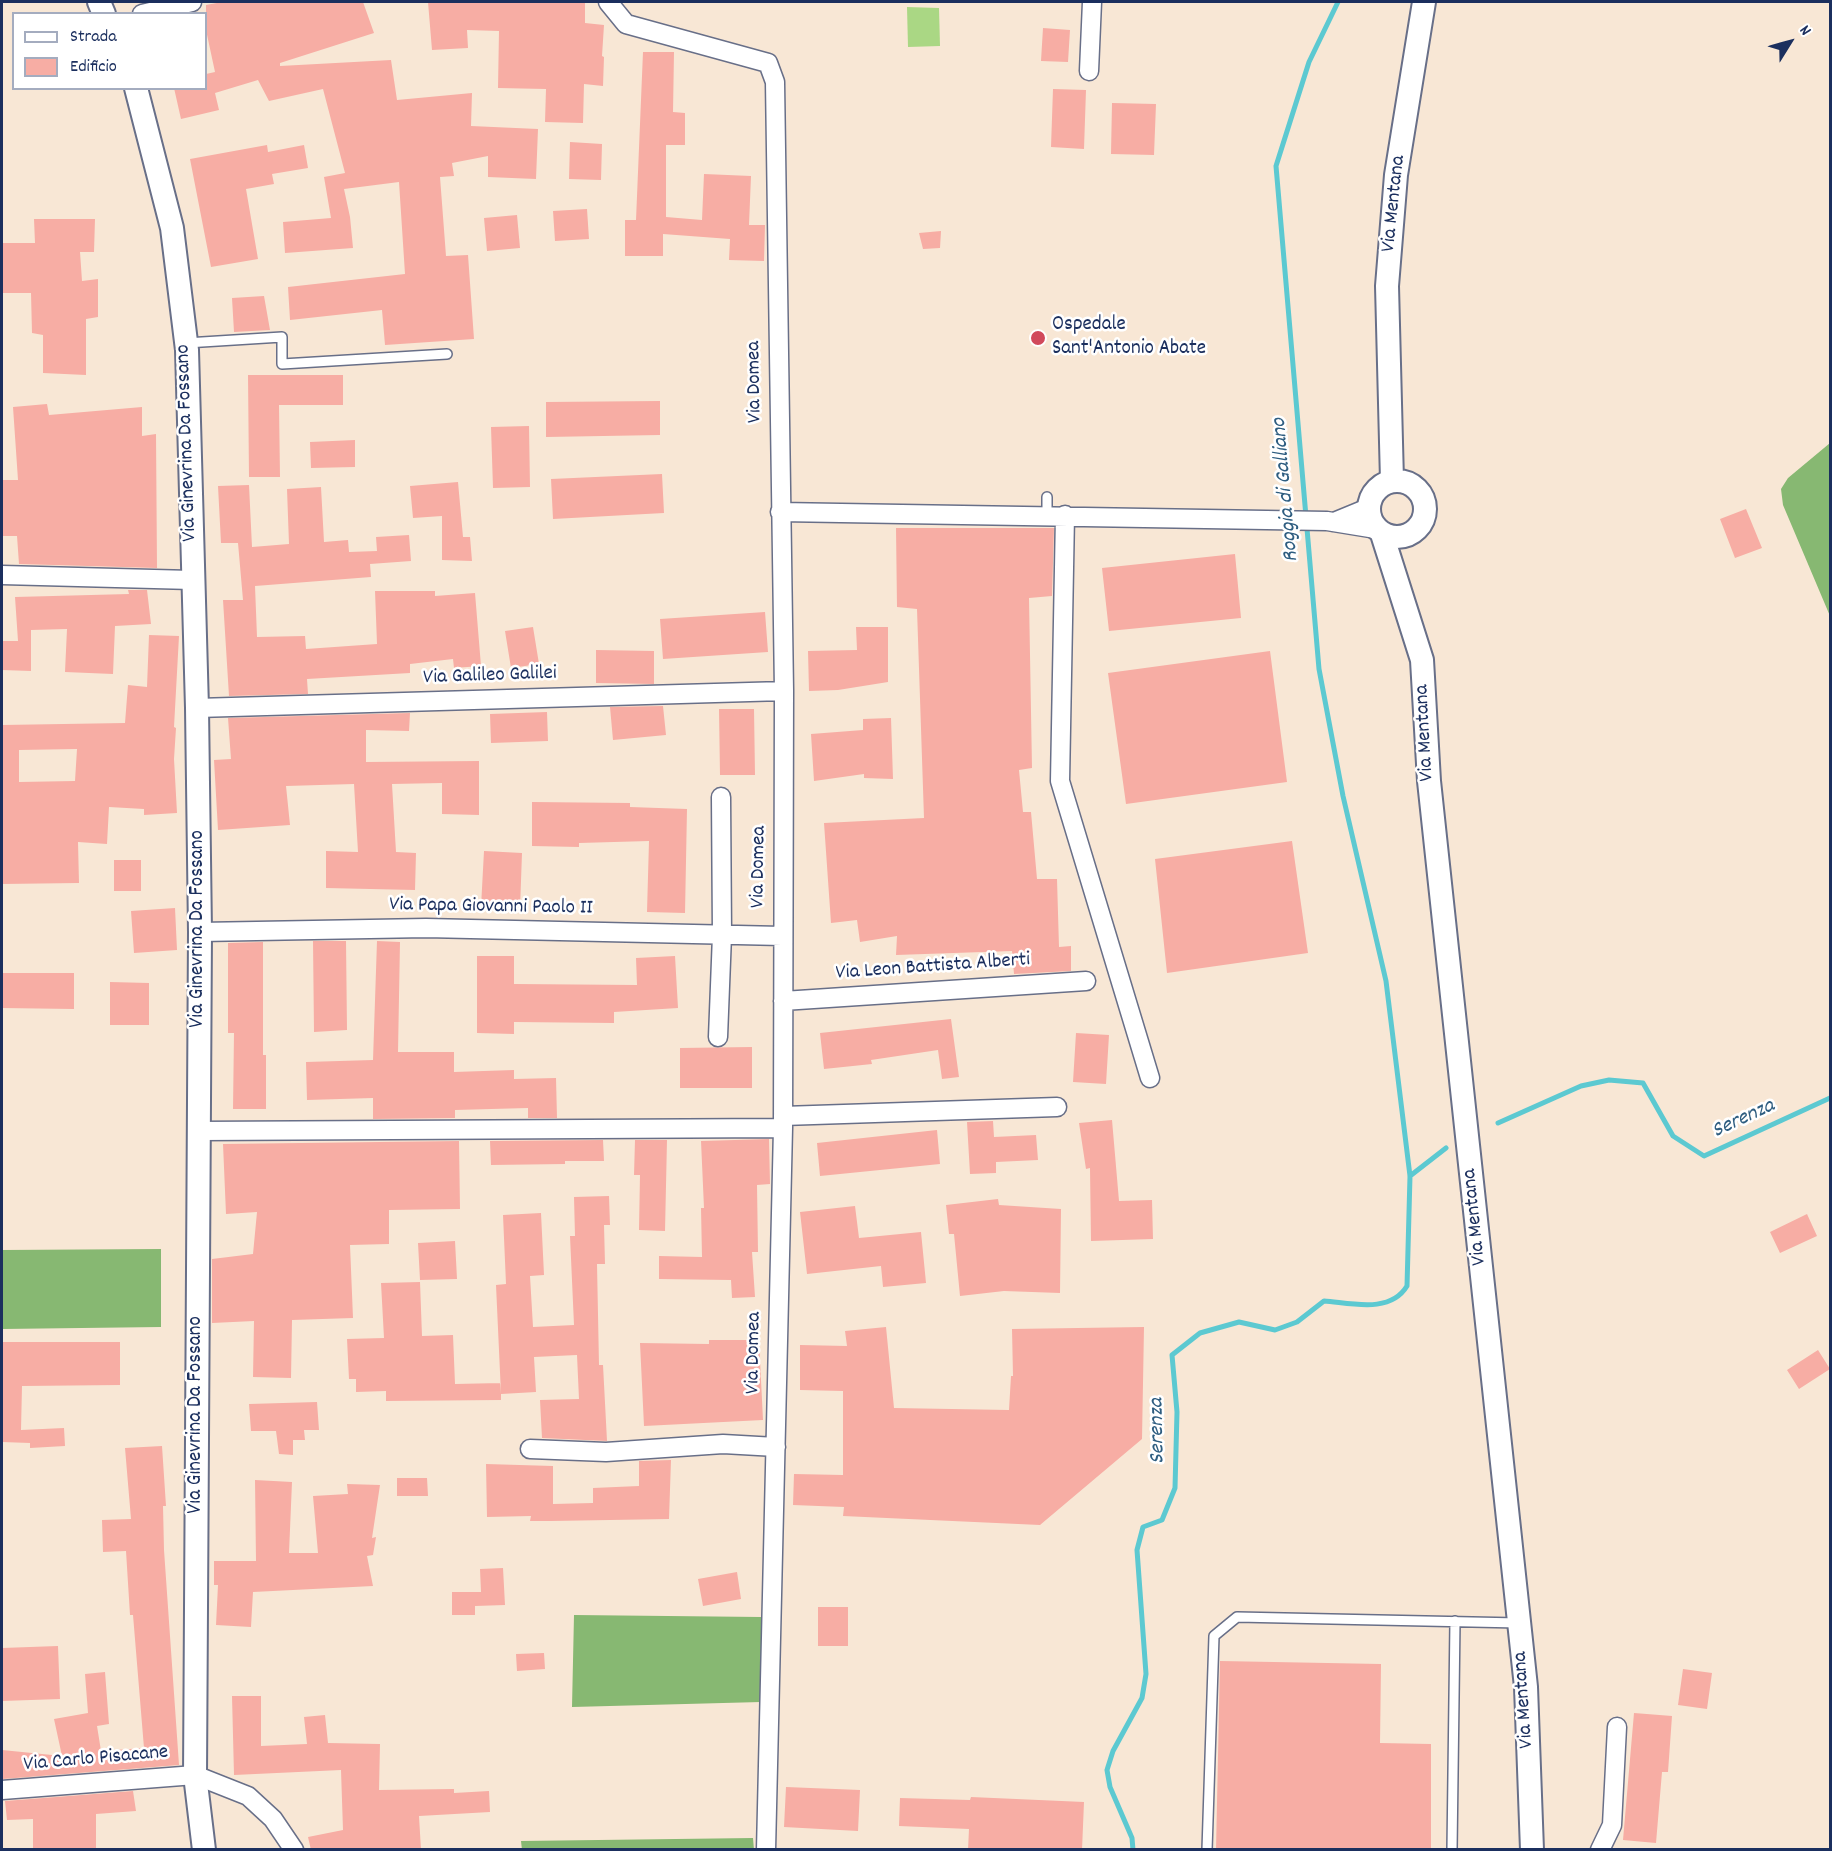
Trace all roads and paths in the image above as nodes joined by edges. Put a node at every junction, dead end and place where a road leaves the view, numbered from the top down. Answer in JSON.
{"nodes":[{"id":1,"x":192,"y":2,"type":"edge"},
{"id":2,"x":608,"y":2,"type":"edge"},
{"id":3,"x":1092,"y":2,"type":"edge"},
{"id":4,"x":1425,"y":2,"type":"edge"},
{"id":5,"x":150,"y":12,"type":"edge"},
{"id":6,"x":1089,"y":71,"type":"dead end"},
{"id":7,"x":137,"y":90,"type":"edge"},
{"id":8,"x":186,"y":343,"type":"junction"},
{"id":9,"x":447,"y":354,"type":"dead end"},
{"id":10,"x":1391,"y":409,"type":"junction"},
{"id":11,"x":1392,"y":481,"type":"junction"},
{"id":12,"x":1416,"y":488,"type":"junction"},
{"id":13,"x":1368,"y":508,"type":"junction"},
{"id":14,"x":1053,"y":509,"type":"junction"},
{"id":15,"x":780,"y":512,"type":"junction"},
{"id":16,"x":1330,"y":522,"type":"junction"},
{"id":17,"x":1388,"y":533,"type":"junction"},
{"id":18,"x":2,"y":575,"type":"edge"},
{"id":19,"x":192,"y":579,"type":"junction"},
{"id":20,"x":784,"y":691,"type":"junction"},
{"id":21,"x":197,"y":708,"type":"junction"},
{"id":22,"x":721,"y":797,"type":"dead end"},
{"id":23,"x":200,"y":932,"type":"junction"},
{"id":24,"x":722,"y":936,"type":"junction"},
{"id":25,"x":782,"y":936,"type":"junction"},
{"id":26,"x":1086,"y":981,"type":"dead end"},
{"id":27,"x":783,"y":1001,"type":"junction"},
{"id":28,"x":718,"y":1037,"type":"dead end"},
{"id":29,"x":1150,"y":1078,"type":"dead end"},
{"id":30,"x":1057,"y":1107,"type":"dead end"},
{"id":31,"x":783,"y":1122,"type":"junction"},
{"id":32,"x":199,"y":1131,"type":"junction"},
{"id":33,"x":776,"y":1447,"type":"junction"},
{"id":34,"x":530,"y":1449,"type":"dead end"},
{"id":35,"x":1455,"y":1621,"type":"junction"},
{"id":36,"x":1519,"y":1623,"type":"junction"},
{"id":37,"x":1617,"y":1726,"type":"dead end"},
{"id":38,"x":195,"y":1775,"type":"junction"},
{"id":39,"x":2,"y":1790,"type":"edge"},
{"id":40,"x":204,"y":1850,"type":"edge"},
{"id":41,"x":294,"y":1850,"type":"edge"},
{"id":42,"x":766,"y":1850,"type":"edge"},
{"id":43,"x":1207,"y":1850,"type":"edge"},
{"id":44,"x":1452,"y":1850,"type":"edge"},
{"id":45,"x":1532,"y":1850,"type":"edge"},
{"id":46,"x":1600,"y":1850,"type":"edge"}],
"edges":[{"from":1,"to":5,"type":"street"},
{"from":2,"to":15,"type":"street","name":"Via Domea"},
{"from":3,"to":6,"type":"street"},
{"from":4,"to":10,"type":"street","name":"Via Mentana"},
{"from":7,"to":8,"type":"street","name":"Via Ginevrina Da Fossano"},
{"from":8,"to":9,"type":"lane"},
{"from":8,"to":19,"type":"street","name":"Via Ginevrina Da Fossano"},
{"from":10,"to":11,"type":"street","name":"Via Mentana"},
{"from":10,"to":12,"type":"street","name":"Via Mentana"},
{"from":11,"to":12,"type":"street"},
{"from":11,"to":13,"type":"street"},
{"from":12,"to":17,"type":"street"},
{"from":13,"to":16,"type":"street"},
{"from":13,"to":17,"type":"street"},
{"from":14,"to":15,"type":"street"},
{"from":14,"to":16,"type":"street"},
{"from":14,"to":29,"type":"street"},
{"from":15,"to":20,"type":"street","name":"Via Domea"},
{"from":16,"to":17,"type":"street"},
{"from":17,"to":36,"type":"street","name":"Via Mentana"},
{"from":18,"to":19,"type":"street"},
{"from":19,"to":21,"type":"street","name":"Via Ginevrina Da Fossano"},
{"from":20,"to":21,"type":"street","name":"Via Galileo Galilei"},
{"from":20,"to":25,"type":"street","name":"Via Domea"},
{"from":21,"to":23,"type":"street","name":"Via Ginevrina Da Fossano"},
{"from":22,"to":24,"type":"street"},
{"from":23,"to":24,"type":"street","name":"Via Papa Giovanni Paolo II"},
{"from":23,"to":32,"type":"street","name":"Via Ginevrina Da Fossano"},
{"from":24,"to":25,"type":"street","name":"Via Papa Giovanni Paolo II"},
{"from":24,"to":28,"type":"street"},
{"from":25,"to":27,"type":"street","name":"Via Domea"},
{"from":26,"to":27,"type":"street","name":"Via Leon Battista Alberti"},
{"from":27,"to":31,"type":"street","name":"Via Domea"},
{"from":30,"to":31,"type":"street"},
{"from":31,"to":32,"type":"street"},
{"from":31,"to":33,"type":"street","name":"Via Domea"},
{"from":32,"to":38,"type":"street","name":"Via Ginevrina Da Fossano"},
{"from":33,"to":34,"type":"street"},
{"from":33,"to":42,"type":"street","name":"Via Domea"},
{"from":35,"to":36,"type":"lane"},
{"from":35,"to":43,"type":"lane"},
{"from":35,"to":44,"type":"lane"},
{"from":36,"to":45,"type":"street","name":"Via Mentana"},
{"from":37,"to":46,"type":"street"},
{"from":38,"to":39,"type":"street","name":"Via Carlo Pisacane"},
{"from":38,"to":40,"type":"street","name":"Via Ginevrina Da Fossano"},
{"from":38,"to":41,"type":"street"}]}
